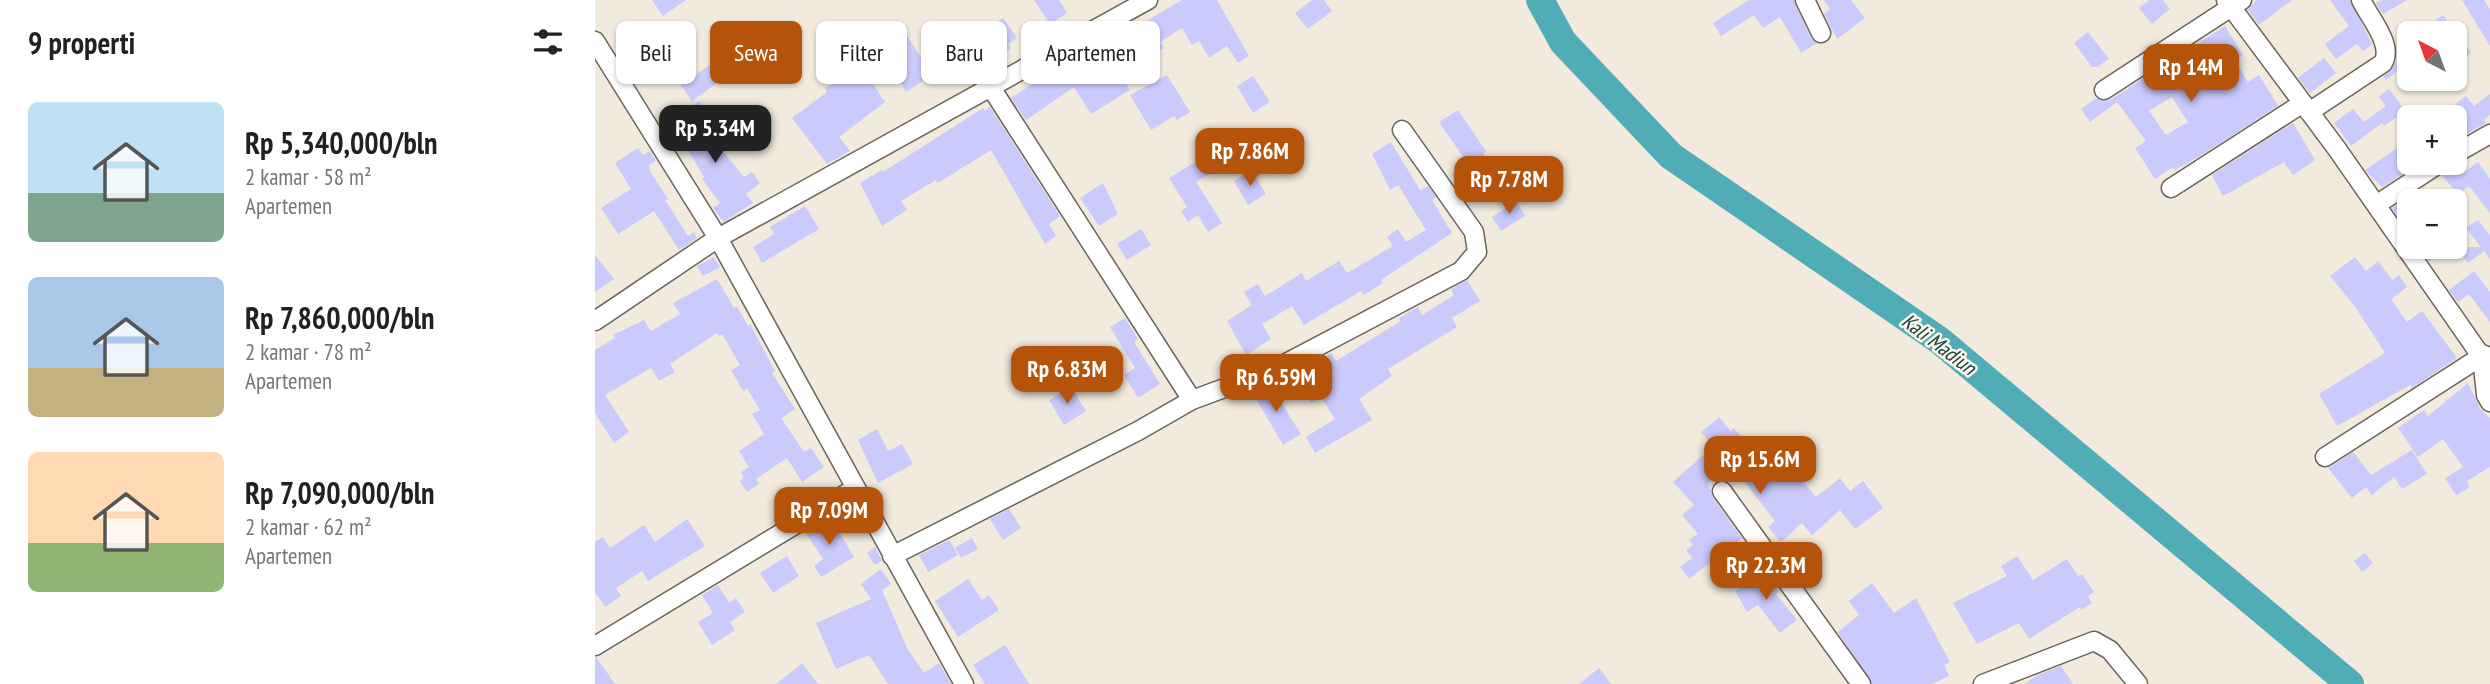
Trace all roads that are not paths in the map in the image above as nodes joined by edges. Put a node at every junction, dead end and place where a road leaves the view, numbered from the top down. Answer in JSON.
{"nodes":[{"id":1,"x":1148,"y":0,"type":"edge"},
{"id":2,"x":1805,"y":0,"type":"edge"},
{"id":3,"x":2361,"y":0,"type":"edge"},
{"id":4,"x":2233,"y":2,"type":"edge"},
{"id":5,"x":1821,"y":33,"type":"dead end"},
{"id":6,"x":595,"y":41,"type":"edge"},
{"id":7,"x":990,"y":86,"type":"junction"},
{"id":8,"x":2104,"y":90,"type":"dead end"},
{"id":9,"x":2306,"y":108,"type":"junction"},
{"id":10,"x":1402,"y":130,"type":"dead end"},
{"id":11,"x":2490,"y":134,"type":"edge"},
{"id":12,"x":2467,"y":147,"type":"edge"},
{"id":13,"x":2422,"y":175,"type":"edge"},
{"id":14,"x":2171,"y":188,"type":"dead end"},
{"id":15,"x":2376,"y":205,"type":"junction"},
{"id":16,"x":718,"y":238,"type":"junction"},
{"id":17,"x":595,"y":321,"type":"edge"},
{"id":18,"x":2486,"y":356,"type":"edge"},
{"id":19,"x":1192,"y":400,"type":"junction"},
{"id":20,"x":2490,"y":402,"type":"edge"},
{"id":21,"x":2325,"y":457,"type":"dead end"},
{"id":22,"x":854,"y":489,"type":"junction"},
{"id":23,"x":1722,"y":491,"type":"dead end"},
{"id":24,"x":892,"y":556,"type":"junction"},
{"id":25,"x":595,"y":646,"type":"edge"},
{"id":26,"x":1990,"y":683,"type":"edge"},
{"id":27,"x":964,"y":684,"type":"edge"},
{"id":28,"x":1861,"y":684,"type":"edge"},
{"id":29,"x":2138,"y":684,"type":"edge"}],
"edges":[{"from":1,"to":7,"type":"street"},
{"from":2,"to":5,"type":"street"},
{"from":3,"to":9,"type":"street"},
{"from":4,"to":8,"type":"street"},
{"from":4,"to":9,"type":"street"},
{"from":6,"to":16,"type":"street"},
{"from":7,"to":16,"type":"street"},
{"from":7,"to":19,"type":"street"},
{"from":9,"to":14,"type":"street"},
{"from":9,"to":15,"type":"street"},
{"from":10,"to":19,"type":"street"},
{"from":11,"to":12,"type":"street"},
{"from":13,"to":15,"type":"street"},
{"from":15,"to":18,"type":"street"},
{"from":16,"to":17,"type":"street"},
{"from":16,"to":22,"type":"street"},
{"from":18,"to":20,"type":"street"},
{"from":18,"to":21,"type":"street"},
{"from":19,"to":24,"type":"street"},
{"from":22,"to":24,"type":"street"},
{"from":22,"to":25,"type":"street"},
{"from":23,"to":28,"type":"street"},
{"from":24,"to":27,"type":"street"},
{"from":26,"to":29,"type":"street"}]}
